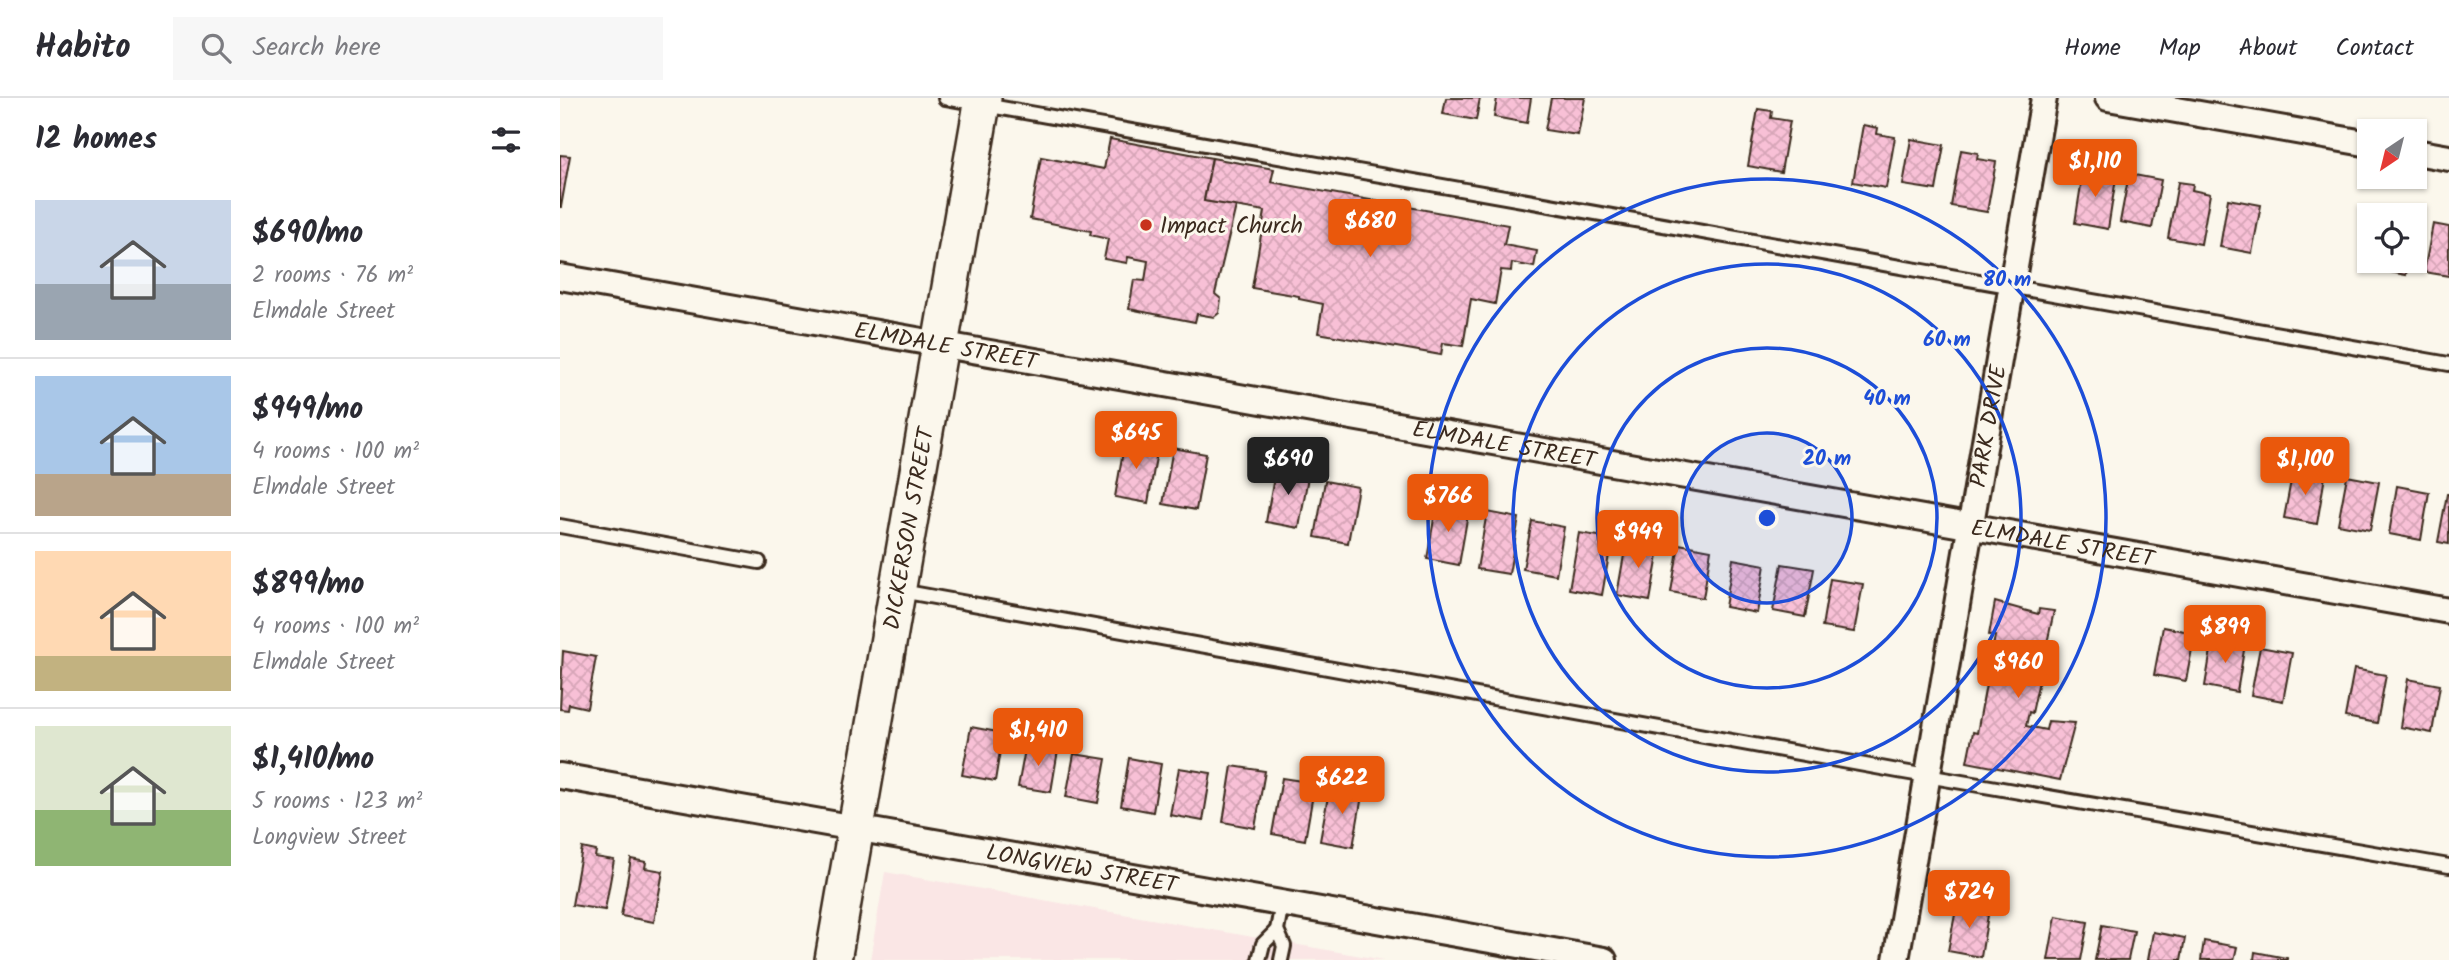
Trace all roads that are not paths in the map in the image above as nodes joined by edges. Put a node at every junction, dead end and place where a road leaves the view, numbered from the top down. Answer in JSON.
{"nodes":[{"id":1,"x":945,"y":98,"type":"edge"},
{"id":2,"x":2044,"y":98,"type":"edge"},
{"id":3,"x":2108,"y":98,"type":"edge"},
{"id":4,"x":982,"y":102,"type":"edge"},
{"id":5,"x":2357,"y":142,"type":"edge"},
{"id":6,"x":2427,"y":154,"type":"edge"},
{"id":7,"x":2449,"y":158,"type":"edge"},
{"id":8,"x":560,"y":277,"type":"edge"},
{"id":9,"x":2011,"y":286,"type":"junction"},
{"id":10,"x":940,"y":345,"type":"junction"},
{"id":11,"x":2449,"y":364,"type":"edge"},
{"id":12,"x":560,"y":526,"type":"edge"},
{"id":13,"x":1970,"y":527,"type":"junction"},
{"id":14,"x":759,"y":562,"type":"dead end"},
{"id":15,"x":897,"y":590,"type":"junction"},
{"id":16,"x":2449,"y":611,"type":"edge"},
{"id":17,"x":560,"y":776,"type":"edge"},
{"id":18,"x":1927,"y":776,"type":"junction"},
{"id":19,"x":856,"y":826,"type":"junction"},
{"id":20,"x":2449,"y":866,"type":"edge"},
{"id":21,"x":1282,"y":903,"type":"junction"},
{"id":22,"x":1277,"y":930,"type":"junction"},
{"id":23,"x":833,"y":960,"type":"edge"},
{"id":24,"x":1259,"y":960,"type":"edge"},
{"id":25,"x":1282,"y":960,"type":"edge"},
{"id":26,"x":1604,"y":960,"type":"edge"},
{"id":27,"x":1896,"y":960,"type":"edge"}],
"edges":[{"from":1,"to":4,"type":"lane"},
{"from":2,"to":9,"type":"street","name":"PARK DRIVE"},
{"from":3,"to":5,"type":"street"},
{"from":4,"to":9,"type":"lane"},
{"from":4,"to":10,"type":"street","name":"DICKERSON STREET"},
{"from":6,"to":7,"type":"street"},
{"from":8,"to":10,"type":"street","name":"ELMDALE STREET"},
{"from":9,"to":11,"type":"lane"},
{"from":9,"to":13,"type":"street","name":"PARK DRIVE"},
{"from":10,"to":13,"type":"street","name":"ELMDALE STREET"},
{"from":10,"to":15,"type":"street","name":"DICKERSON STREET"},
{"from":12,"to":14,"type":"lane"},
{"from":13,"to":16,"type":"street","name":"ELMDALE STREET"},
{"from":13,"to":18,"type":"street","name":"PARK DRIVE"},
{"from":15,"to":18,"type":"lane"},
{"from":15,"to":19,"type":"street","name":"DICKERSON STREET"},
{"from":17,"to":19,"type":"street","name":"LONGVIEW STREET"},
{"from":18,"to":20,"type":"lane"},
{"from":18,"to":27,"type":"street","name":"PARK DRIVE"},
{"from":19,"to":21,"type":"street","name":"LONGVIEW STREET"},
{"from":19,"to":23,"type":"street","name":"DICKERSON STREET"},
{"from":21,"to":22,"type":"lane"},
{"from":21,"to":26,"type":"street","name":"LONGVIEW STREET"},
{"from":22,"to":24,"type":"lane"},
{"from":22,"to":25,"type":"lane"}]}
